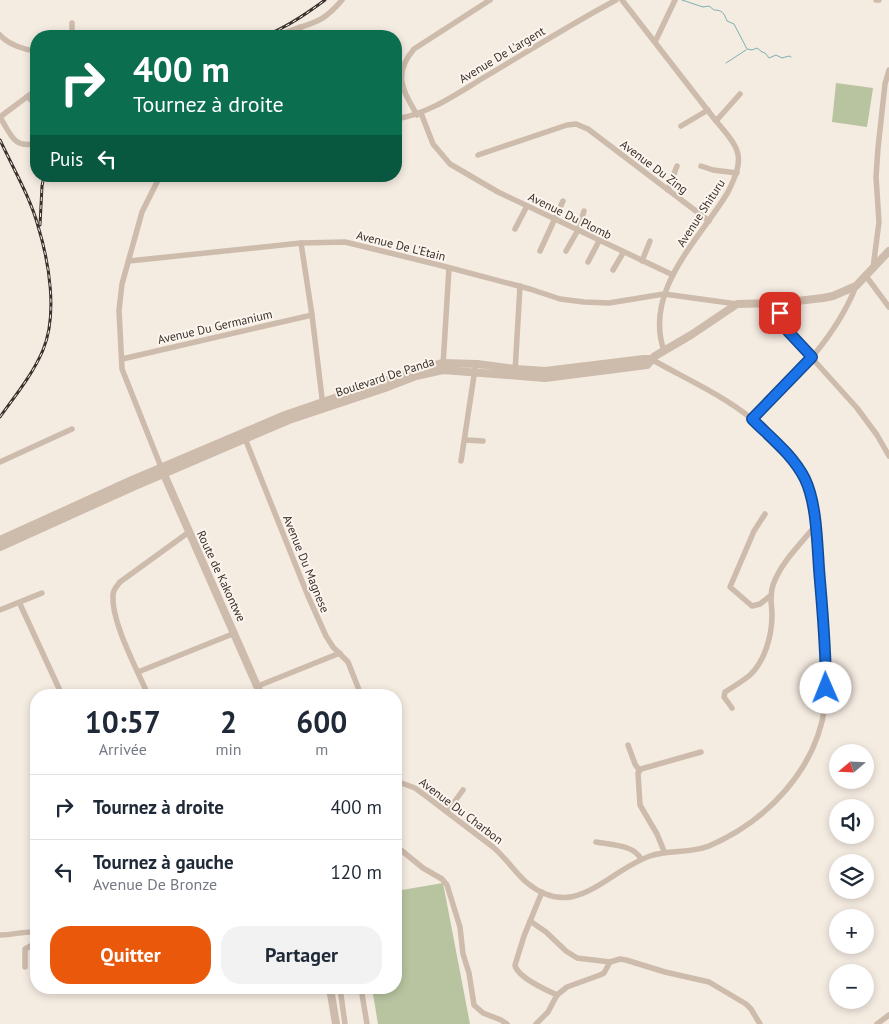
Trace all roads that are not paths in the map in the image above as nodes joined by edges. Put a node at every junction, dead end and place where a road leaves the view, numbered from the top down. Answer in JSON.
{"nodes":[{"id":1,"x":342,"y":0,"type":"edge"},
{"id":2,"x":490,"y":0,"type":"edge"},
{"id":3,"x":616,"y":0,"type":"edge"},
{"id":4,"x":622,"y":0,"type":"edge"},
{"id":5,"x":676,"y":0,"type":"edge"},
{"id":6,"x":72,"y":24,"type":"dead end"},
{"id":7,"x":300,"y":27,"type":"joint"},
{"id":8,"x":72,"y":30,"type":"edge"},
{"id":9,"x":292,"y":30,"type":"edge"},
{"id":10,"x":0,"y":35,"type":"edge"},
{"id":11,"x":655,"y":42,"type":"junction"},
{"id":12,"x":30,"y":51,"type":"edge"},
{"id":13,"x":889,"y":70,"type":"edge"},
{"id":14,"x":402,"y":77,"type":"edge"},
{"id":15,"x":402,"y":89,"type":"edge"},
{"id":16,"x":740,"y":94,"type":"dead end"},
{"id":17,"x":28,"y":97,"type":"edge"},
{"id":18,"x":708,"y":110,"type":"junction"},
{"id":19,"x":419,"y":114,"type":"junction"},
{"id":20,"x":402,"y":118,"type":"edge"},
{"id":21,"x":716,"y":121,"type":"junction"},
{"id":22,"x":681,"y":126,"type":"dead end"},
{"id":23,"x":30,"y":145,"type":"edge"},
{"id":24,"x":478,"y":155,"type":"dead end"},
{"id":25,"x":677,"y":166,"type":"dead end"},
{"id":26,"x":701,"y":166,"type":"dead end"},
{"id":27,"x":737,"y":173,"type":"junction"},
{"id":28,"x":157,"y":182,"type":"edge"},
{"id":29,"x":668,"y":190,"type":"junction"},
{"id":30,"x":563,"y":201,"type":"dead end"},
{"id":31,"x":527,"y":206,"type":"junction"},
{"id":32,"x":584,"y":211,"type":"dead end"},
{"id":33,"x":555,"y":219,"type":"junction"},
{"id":34,"x":709,"y":221,"type":"junction"},
{"id":35,"x":515,"y":229,"type":"dead end"},
{"id":36,"x":578,"y":230,"type":"junction"},
{"id":37,"x":599,"y":241,"type":"junction"},
{"id":38,"x":650,"y":241,"type":"dead end"},
{"id":39,"x":301,"y":243,"type":"junction"},
{"id":40,"x":540,"y":251,"type":"dead end"},
{"id":41,"x":566,"y":251,"type":"dead end"},
{"id":42,"x":889,"y":251,"type":"edge"},
{"id":43,"x":623,"y":253,"type":"junction"},
{"id":44,"x":129,"y":261,"type":"junction"},
{"id":45,"x":642,"y":261,"type":"junction"},
{"id":46,"x":588,"y":262,"type":"dead end"},
{"id":47,"x":449,"y":268,"type":"junction"},
{"id":48,"x":613,"y":270,"type":"dead end"},
{"id":49,"x":872,"y":270,"type":"junction"},
{"id":50,"x":673,"y":275,"type":"junction"},
{"id":51,"x":866,"y":276,"type":"junction"},
{"id":52,"x":520,"y":286,"type":"junction"},
{"id":53,"x":856,"y":286,"type":"junction"},
{"id":54,"x":664,"y":294,"type":"junction"},
{"id":55,"x":780,"y":303,"type":"junction"},
{"id":56,"x":737,"y":304,"type":"junction"},
{"id":57,"x":889,"y":307,"type":"edge"},
{"id":58,"x":312,"y":315,"type":"junction"},
{"id":59,"x":664,"y":351,"type":"junction"},
{"id":60,"x":812,"y":357,"type":"junction"},
{"id":61,"x":122,"y":359,"type":"junction"},
{"id":62,"x":651,"y":359,"type":"junction"},
{"id":63,"x":477,"y":364,"type":"junction"},
{"id":64,"x":443,"y":366,"type":"junction"},
{"id":65,"x":474,"y":373,"type":"junction"},
{"id":66,"x":515,"y":373,"type":"junction"},
{"id":67,"x":323,"y":405,"type":"junction"},
{"id":68,"x":752,"y":419,"type":"junction"},
{"id":69,"x":72,"y":429,"type":"dead end"},
{"id":70,"x":244,"y":436,"type":"junction"},
{"id":71,"x":466,"y":440,"type":"junction"},
{"id":72,"x":483,"y":442,"type":"dead end"},
{"id":73,"x":889,"y":456,"type":"edge"},
{"id":74,"x":461,"y":461,"type":"dead end"},
{"id":75,"x":0,"y":462,"type":"edge"},
{"id":76,"x":162,"y":470,"type":"junction"},
{"id":77,"x":766,"y":514,"type":"dead end"},
{"id":78,"x":815,"y":526,"type":"junction"},
{"id":79,"x":34,"y":528,"type":"junction"},
{"id":80,"x":189,"y":532,"type":"junction"},
{"id":81,"x":0,"y":540,"type":"edge"},
{"id":82,"x":0,"y":547,"type":"edge"},
{"id":83,"x":42,"y":593,"type":"dead end"},
{"id":84,"x":770,"y":596,"type":"junction"},
{"id":85,"x":20,"y":604,"type":"junction"},
{"id":86,"x":0,"y":610,"type":"edge"},
{"id":87,"x":235,"y":633,"type":"junction"},
{"id":88,"x":340,"y":653,"type":"junction"},
{"id":89,"x":138,"y":672,"type":"junction"},
{"id":90,"x":258,"y":686,"type":"junction"},
{"id":91,"x":59,"y":689,"type":"edge"},
{"id":92,"x":145,"y":689,"type":"edge"},
{"id":93,"x":259,"y":689,"type":"edge"},
{"id":94,"x":359,"y":689,"type":"edge"},
{"id":95,"x":732,"y":708,"type":"dead end"},
{"id":96,"x":628,"y":745,"type":"dead end"},
{"id":97,"x":701,"y":752,"type":"dead end"},
{"id":98,"x":639,"y":770,"type":"junction"},
{"id":99,"x":402,"y":783,"type":"edge"},
{"id":100,"x":462,"y":790,"type":"dead end"},
{"id":101,"x":447,"y":812,"type":"junction"},
{"id":102,"x":596,"y":842,"type":"dead end"},
{"id":103,"x":402,"y":851,"type":"edge"},
{"id":104,"x":664,"y":851,"type":"junction"},
{"id":105,"x":642,"y":860,"type":"junction"},
{"id":106,"x":542,"y":892,"type":"junction"},
{"id":107,"x":530,"y":921,"type":"junction"},
{"id":108,"x":30,"y":932,"type":"edge"},
{"id":109,"x":0,"y":935,"type":"edge"},
{"id":110,"x":30,"y":946,"type":"edge"},
{"id":111,"x":610,"y":962,"type":"junction"},
{"id":112,"x":25,"y":966,"type":"dead end"},
{"id":113,"x":331,"y":994,"type":"edge"},
{"id":114,"x":341,"y":994,"type":"edge"},
{"id":115,"x":362,"y":994,"type":"edge"},
{"id":116,"x":557,"y":995,"type":"junction"},
{"id":117,"x":889,"y":1015,"type":"edge"},
{"id":118,"x":336,"y":1024,"type":"edge"},
{"id":119,"x":345,"y":1024,"type":"edge"},
{"id":120,"x":367,"y":1024,"type":"edge"},
{"id":121,"x":507,"y":1024,"type":"edge"},
{"id":122,"x":536,"y":1024,"type":"edge"},
{"id":123,"x":760,"y":1024,"type":"edge"},
{"id":124,"x":877,"y":1024,"type":"edge"}],
"edges":[{"from":1,"to":7,"type":"street"},
{"from":2,"to":14,"type":"street"},
{"from":3,"to":19,"type":"street","name":"Avenue De L'argent"},
{"from":4,"to":11,"type":"street","name":"Avenue Shituru"},
{"from":5,"to":11,"type":"street"},
{"from":6,"to":8,"type":"street"},
{"from":7,"to":9,"type":"street"},
{"from":10,"to":12,"type":"street"},
{"from":11,"to":18,"type":"street","name":"Avenue Shituru"},
{"from":13,"to":49,"type":"street"},
{"from":15,"to":19,"type":"street","name":"Avenue Du Plomb"},
{"from":16,"to":21,"type":"street"},
{"from":17,"to":23,"type":"street"},
{"from":18,"to":21,"type":"street","name":"Avenue Shituru"},
{"from":18,"to":22,"type":"street"},
{"from":19,"to":20,"type":"street","name":"Avenue De L'argent"},
{"from":19,"to":31,"type":"street","name":"Avenue Du Plomb"},
{"from":21,"to":27,"type":"street","name":"Avenue Shituru"},
{"from":24,"to":29,"type":"street","name":"Avenue Du Zing"},
{"from":25,"to":29,"type":"street"},
{"from":26,"to":27,"type":"street"},
{"from":27,"to":34,"type":"street","name":"Avenue Shituru"},
{"from":28,"to":44,"type":"street"},
{"from":29,"to":34,"type":"street","name":"Avenue Du Zing"},
{"from":30,"to":33,"type":"street"},
{"from":31,"to":33,"type":"street","name":"Avenue Du Plomb"},
{"from":31,"to":35,"type":"street"},
{"from":32,"to":36,"type":"street"},
{"from":33,"to":36,"type":"street","name":"Avenue Du Plomb"},
{"from":33,"to":40,"type":"street"},
{"from":34,"to":50,"type":"street","name":"Avenue Shituru"},
{"from":36,"to":37,"type":"street","name":"Avenue Du Plomb"},
{"from":36,"to":41,"type":"street"},
{"from":37,"to":43,"type":"street","name":"Avenue Du Plomb"},
{"from":37,"to":46,"type":"street"},
{"from":38,"to":45,"type":"street"},
{"from":39,"to":44,"type":"street","name":"Avenue De L'Etain"},
{"from":39,"to":47,"type":"street","name":"Avenue De L'Etain"},
{"from":39,"to":58,"type":"street"},
{"from":42,"to":49,"type":"street"},
{"from":43,"to":45,"type":"street","name":"Avenue Du Plomb"},
{"from":43,"to":48,"type":"street"},
{"from":44,"to":61,"type":"street"},
{"from":45,"to":50,"type":"street","name":"Avenue Du Plomb"},
{"from":47,"to":52,"type":"street","name":"Avenue De L'Etain"},
{"from":47,"to":64,"type":"street"},
{"from":49,"to":51,"type":"street"},
{"from":50,"to":54,"type":"street","name":"Avenue Shituru"},
{"from":51,"to":53,"type":"street"},
{"from":51,"to":57,"type":"street"},
{"from":52,"to":54,"type":"street","name":"Avenue De L'Etain"},
{"from":52,"to":66,"type":"street"},
{"from":53,"to":55,"type":"street"},
{"from":53,"to":60,"type":"street"},
{"from":54,"to":56,"type":"street","name":"Avenue De L'Etain"},
{"from":54,"to":59,"type":"street","name":"Avenue Shituru"},
{"from":55,"to":56,"type":"street"},
{"from":55,"to":60,"type":"street"},
{"from":56,"to":59,"type":"street","name":"Boulevard De Panda"},
{"from":58,"to":61,"type":"street","name":"Avenue Du Germanium"},
{"from":58,"to":67,"type":"street"},
{"from":59,"to":62,"type":"street","name":"Boulevard De Panda"},
{"from":60,"to":68,"type":"street"},
{"from":60,"to":73,"type":"street"},
{"from":61,"to":76,"type":"street"},
{"from":62,"to":66,"type":"street","name":"Boulevard De Panda"},
{"from":62,"to":68,"type":"street","name":"Avenue Du Charbon"},
{"from":63,"to":64,"type":"street","name":"Boulevard De Panda"},
{"from":63,"to":65,"type":"street"},
{"from":63,"to":66,"type":"street","name":"Boulevard De Panda"},
{"from":64,"to":65,"type":"street","name":"Boulevard De Panda"},
{"from":64,"to":67,"type":"street","name":"Boulevard De Panda"},
{"from":65,"to":66,"type":"street","name":"Boulevard De Panda"},
{"from":65,"to":71,"type":"street"},
{"from":67,"to":70,"type":"street","name":"Boulevard De Panda"},
{"from":68,"to":78,"type":"street","name":"Avenue Du Charbon"},
{"from":69,"to":75,"type":"street"},
{"from":70,"to":76,"type":"street","name":"Boulevard De Panda"},
{"from":70,"to":88,"type":"street","name":"Avenue Du Magnese"},
{"from":71,"to":72,"type":"street"},
{"from":71,"to":74,"type":"street"},
{"from":76,"to":79,"type":"street","name":"Boulevard De Panda"},
{"from":76,"to":80,"type":"street","name":"Route de Kakontwe"},
{"from":77,"to":84,"type":"street"},
{"from":78,"to":84,"type":"street"},
{"from":78,"to":104,"type":"street","name":"Avenue Du Charbon"},
{"from":79,"to":81,"type":"street"},
{"from":79,"to":82,"type":"street"},
{"from":80,"to":87,"type":"street","name":"Route de Kakontwe"},
{"from":80,"to":89,"type":"street"},
{"from":83,"to":85,"type":"street"},
{"from":84,"to":95,"type":"street"},
{"from":85,"to":86,"type":"street"},
{"from":85,"to":91,"type":"street"},
{"from":87,"to":89,"type":"street"},
{"from":87,"to":90,"type":"street","name":"Route de Kakontwe"},
{"from":88,"to":90,"type":"street"},
{"from":88,"to":94,"type":"street","name":"Avenue Du Magnese"},
{"from":89,"to":92,"type":"street"},
{"from":90,"to":93,"type":"street","name":"Route de Kakontwe"},
{"from":96,"to":98,"type":"street"},
{"from":97,"to":98,"type":"street"},
{"from":98,"to":104,"type":"street"},
{"from":99,"to":101,"type":"street","name":"Avenue Du Charbon"},
{"from":100,"to":101,"type":"street"},
{"from":101,"to":106,"type":"street","name":"Avenue Du Charbon"},
{"from":102,"to":105,"type":"street"},
{"from":103,"to":121,"type":"street"},
{"from":104,"to":105,"type":"street","name":"Avenue Du Charbon"},
{"from":105,"to":106,"type":"street","name":"Avenue Du Charbon"},
{"from":106,"to":107,"type":"street"},
{"from":107,"to":111,"type":"street"},
{"from":107,"to":116,"type":"street"},
{"from":108,"to":109,"type":"street"},
{"from":110,"to":112,"type":"street"},
{"from":111,"to":116,"type":"street"},
{"from":111,"to":123,"type":"street"},
{"from":113,"to":118,"type":"street"},
{"from":114,"to":119,"type":"street"},
{"from":115,"to":120,"type":"street"},
{"from":116,"to":122,"type":"street"},
{"from":117,"to":124,"type":"street"}]}
